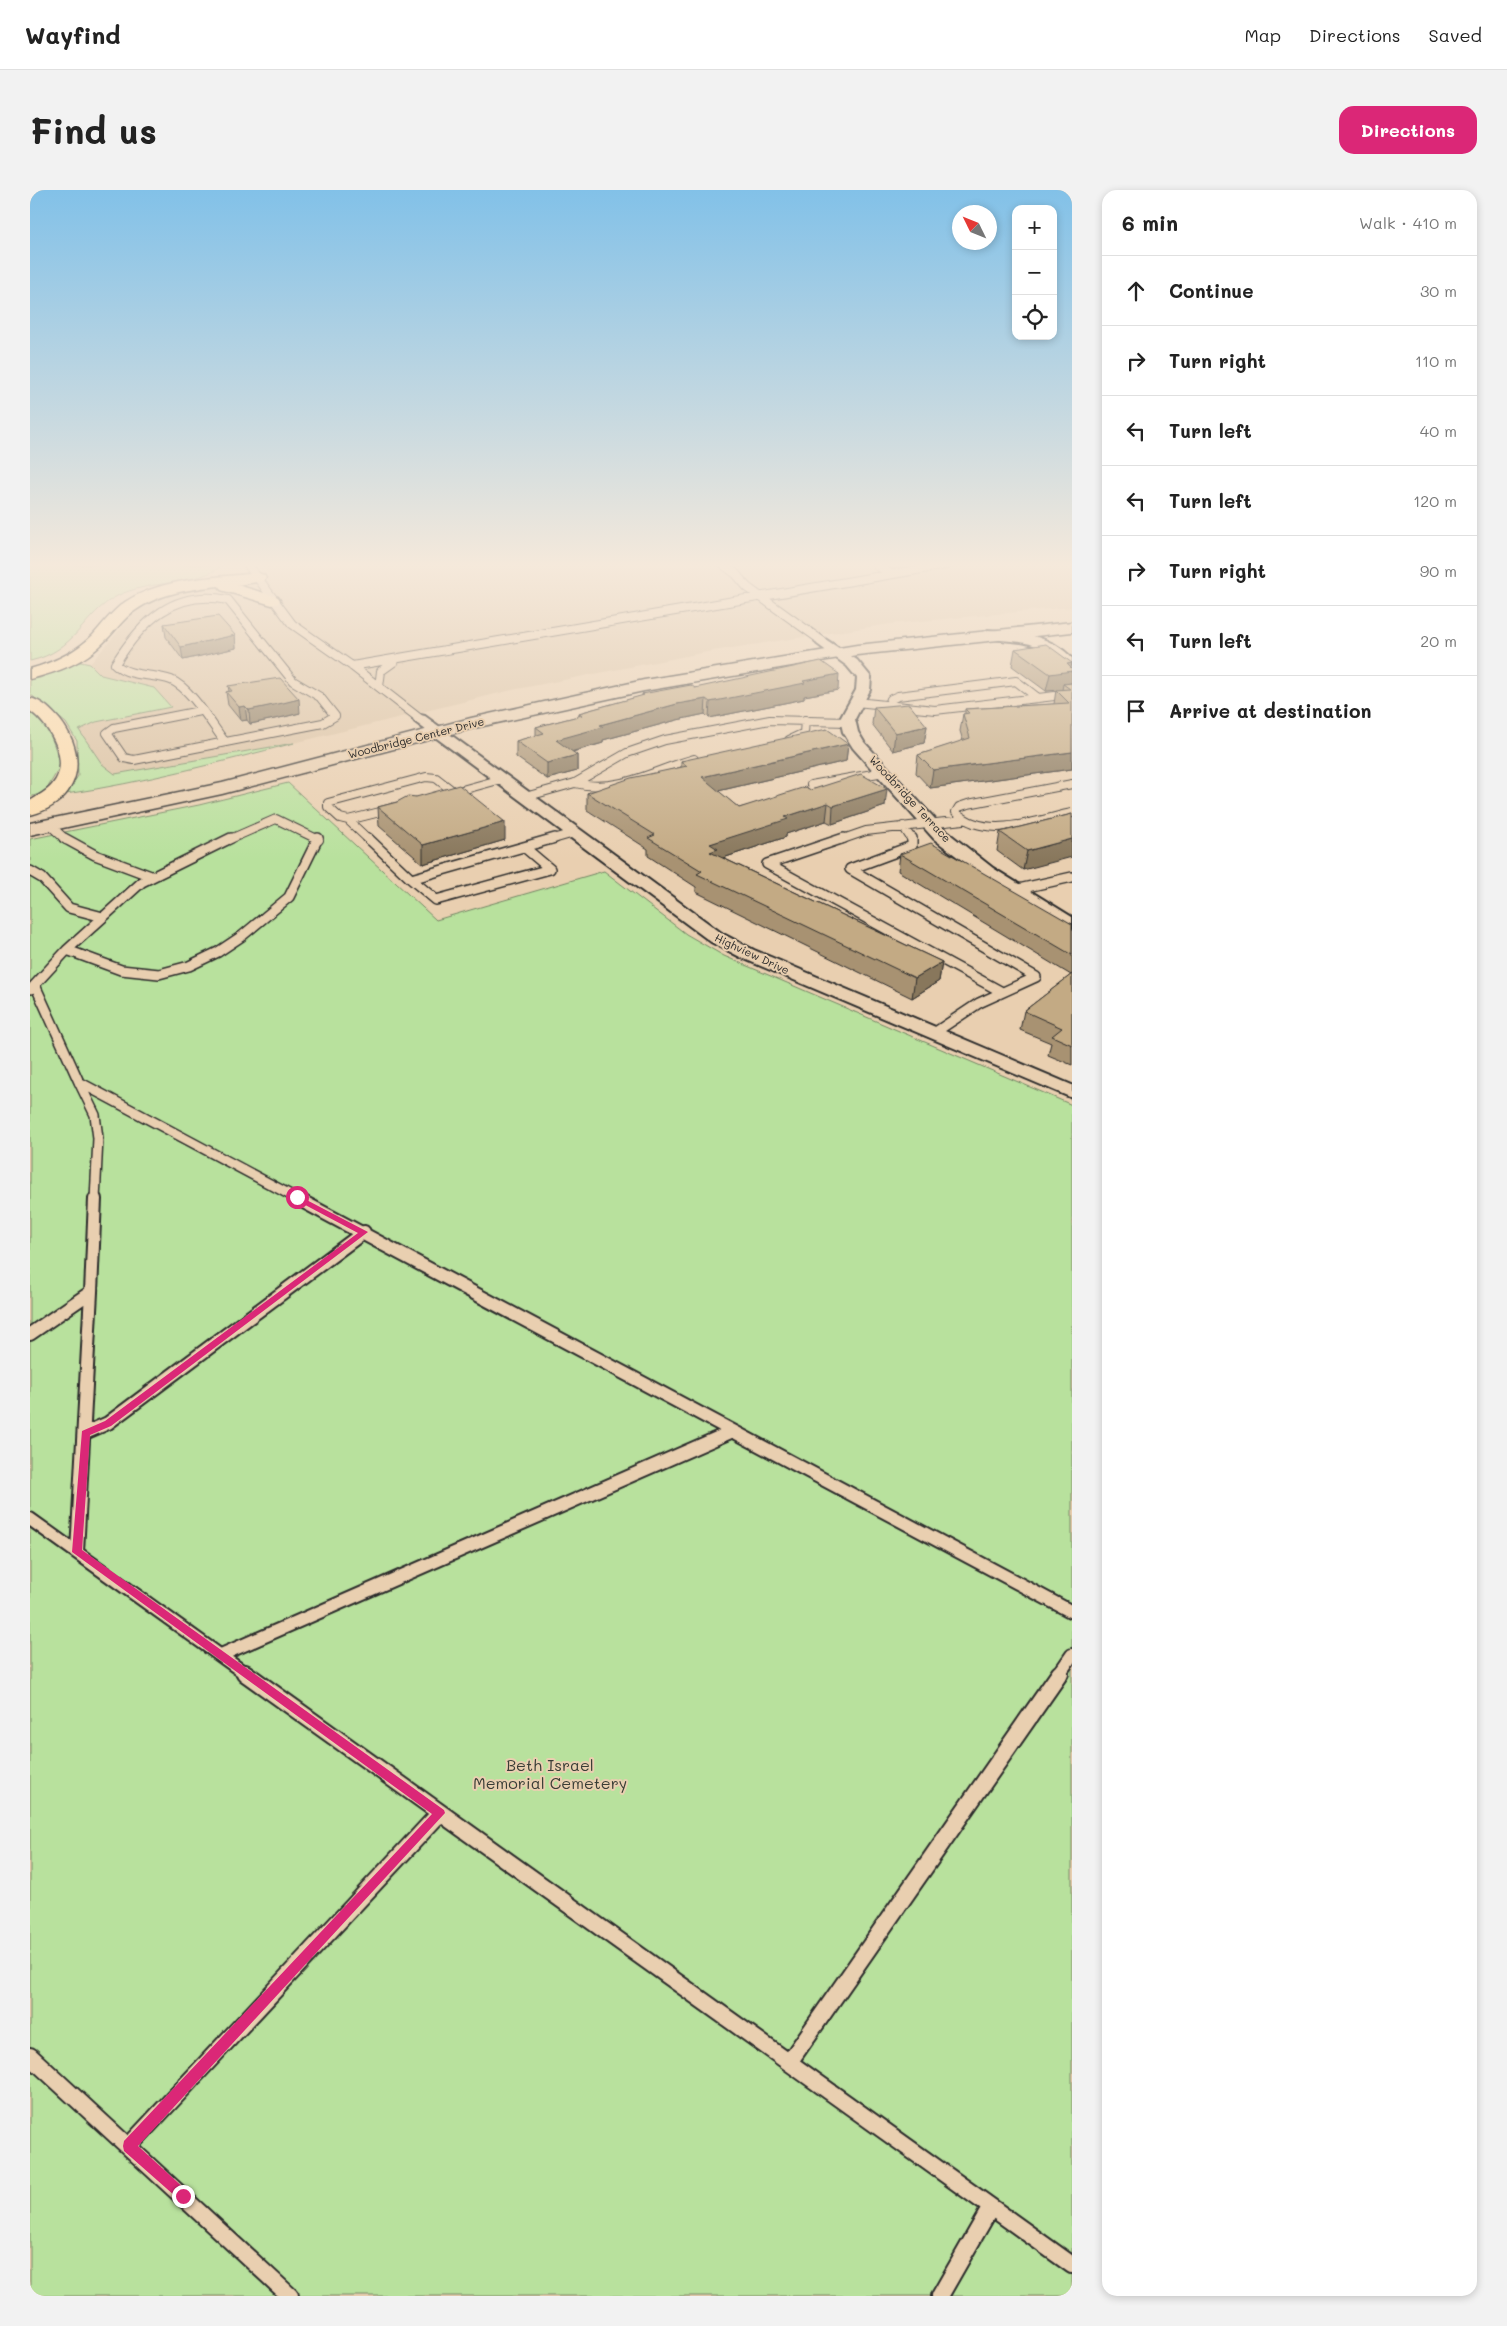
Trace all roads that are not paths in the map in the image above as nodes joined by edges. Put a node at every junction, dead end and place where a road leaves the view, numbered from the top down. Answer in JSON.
{"nodes":[{"id":1,"x":63,"y":663,"type":"edge"},
{"id":2,"x":116,"y":663,"type":"edge"},
{"id":3,"x":279,"y":663,"type":"edge"},
{"id":4,"x":348,"y":663,"type":"edge"},
{"id":5,"x":368,"y":663,"type":"edge"},
{"id":6,"x":394,"y":663,"type":"edge"},
{"id":7,"x":686,"y":663,"type":"edge"},
{"id":8,"x":777,"y":663,"type":"edge"},
{"id":9,"x":852,"y":663,"type":"edge"},
{"id":10,"x":352,"y":666,"type":"junction"},
{"id":11,"x":30,"y":674,"type":"edge"},
{"id":12,"x":379,"y":687,"type":"junction"},
{"id":13,"x":1072,"y":694,"type":"edge"},
{"id":14,"x":1038,"y":698,"type":"junction"},
{"id":15,"x":856,"y":702,"type":"junction"},
{"id":16,"x":30,"y":703,"type":"edge"},
{"id":17,"x":888,"y":707,"type":"junction"},
{"id":18,"x":200,"y":711,"type":"junction"},
{"id":19,"x":420,"y":719,"type":"junction"},
{"id":20,"x":805,"y":720,"type":"junction"},
{"id":21,"x":847,"y":722,"type":"junction"},
{"id":22,"x":439,"y":731,"type":"junction"},
{"id":23,"x":225,"y":742,"type":"junction"},
{"id":24,"x":782,"y":742,"type":"edge"},
{"id":25,"x":700,"y":758,"type":"edge"},
{"id":26,"x":884,"y":772,"type":"junction"},
{"id":27,"x":502,"y":779,"type":"junction"},
{"id":28,"x":575,"y":783,"type":"junction"},
{"id":29,"x":1072,"y":784,"type":"edge"},
{"id":30,"x":811,"y":785,"type":"dead end"},
{"id":31,"x":454,"y":792,"type":"junction"},
{"id":32,"x":444,"y":795,"type":"edge"},
{"id":33,"x":525,"y":797,"type":"junction"},
{"id":34,"x":406,"y":805,"type":"edge"},
{"id":35,"x":30,"y":809,"type":"edge"},
{"id":36,"x":1072,"y":813,"type":"edge"},
{"id":37,"x":30,"y":814,"type":"edge"},
{"id":38,"x":348,"y":820,"type":"junction"},
{"id":39,"x":963,"y":820,"type":"junction"},
{"id":40,"x":929,"y":824,"type":"junction"},
{"id":41,"x":50,"y":825,"type":"junction"},
{"id":42,"x":903,"y":826,"type":"junction"},
{"id":43,"x":30,"y":829,"type":"edge"},
{"id":44,"x":574,"y":833,"type":"junction"},
{"id":45,"x":524,"y":847,"type":"junction"},
{"id":46,"x":30,"y":871,"type":"edge"},
{"id":47,"x":151,"y":876,"type":"junction"},
{"id":48,"x":1072,"y":877,"type":"edge"},
{"id":49,"x":411,"y":879,"type":"junction"},
{"id":50,"x":1014,"y":890,"type":"junction"},
{"id":51,"x":103,"y":918,"type":"junction"},
{"id":52,"x":1072,"y":924,"type":"edge"},
{"id":53,"x":68,"y":950,"type":"junction"},
{"id":54,"x":32,"y":987,"type":"edge"},
{"id":55,"x":1002,"y":992,"type":"junction"},
{"id":56,"x":934,"y":1033,"type":"junction"},
{"id":57,"x":79,"y":1082,"type":"junction"},
{"id":58,"x":1072,"y":1092,"type":"edge"},
{"id":59,"x":364,"y":1232,"type":"junction"},
{"id":60,"x":91,"y":1292,"type":"junction"},
{"id":61,"x":30,"y":1334,"type":"edge"},
{"id":62,"x":733,"y":1431,"type":"junction"},
{"id":63,"x":85,"y":1433,"type":"junction"},
{"id":64,"x":30,"y":1519,"type":"edge"},
{"id":65,"x":77,"y":1552,"type":"junction"},
{"id":66,"x":1072,"y":1612,"type":"edge"},
{"id":67,"x":221,"y":1655,"type":"junction"},
{"id":68,"x":1072,"y":1655,"type":"edge"},
{"id":69,"x":440,"y":1813,"type":"junction"},
{"id":70,"x":30,"y":2056,"type":"edge"},
{"id":71,"x":790,"y":2061,"type":"junction"},
{"id":72,"x":129,"y":2146,"type":"junction"},
{"id":73,"x":991,"y":2207,"type":"junction"},
{"id":74,"x":1072,"y":2264,"type":"edge"},
{"id":75,"x":290,"y":2296,"type":"edge"},
{"id":76,"x":940,"y":2296,"type":"edge"}],
"edges":[{"from":1,"to":11,"type":"highway"},
{"from":2,"to":18,"type":"lane"},
{"from":3,"to":23,"type":"lane"},
{"from":4,"to":10,"type":"lane"},
{"from":5,"to":10,"type":"lane"},
{"from":6,"to":12,"type":"lane"},
{"from":7,"to":19,"type":"street","name":"Woodbridge Center Drive"},
{"from":8,"to":22,"type":"street","name":"Woodbridge Center Drive"},
{"from":9,"to":15,"type":"street"},
{"from":10,"to":12,"type":"lane"},
{"from":12,"to":19,"type":"lane"},
{"from":13,"to":14,"type":"lane"},
{"from":14,"to":17,"type":"lane"},
{"from":14,"to":17,"type":"lane"},
{"from":15,"to":17,"type":"lane"},
{"from":15,"to":21,"type":"street"},
{"from":16,"to":35,"type":"highway"},
{"from":18,"to":23,"type":"lane"},
{"from":18,"to":23,"type":"lane"},
{"from":19,"to":22,"type":"street","name":"Highview Drive"},
{"from":19,"to":37,"type":"street","name":"Woodbridge Center Drive"},
{"from":20,"to":21,"type":"lane"},
{"from":20,"to":24,"type":"lane"},
{"from":20,"to":28,"type":"lane"},
{"from":21,"to":26,"type":"street","name":"Woodbridge Terrace"},
{"from":22,"to":27,"type":"street","name":"Highview Drive"},
{"from":22,"to":41,"type":"street","name":"Woodbridge Center Drive"},
{"from":25,"to":28,"type":"lane"},
{"from":26,"to":30,"type":"lane"},
{"from":26,"to":40,"type":"street","name":"Woodbridge Terrace"},
{"from":27,"to":31,"type":"lane"},
{"from":27,"to":33,"type":"street","name":"Highview Drive"},
{"from":28,"to":33,"type":"lane"},
{"from":29,"to":39,"type":"lane"},
{"from":31,"to":32,"type":"lane"},
{"from":31,"to":38,"type":"lane"},
{"from":33,"to":44,"type":"street","name":"Highview Drive"},
{"from":34,"to":38,"type":"lane"},
{"from":36,"to":39,"type":"lane"},
{"from":38,"to":49,"type":"lane"},
{"from":39,"to":40,"type":"lane"},
{"from":40,"to":42,"type":"lane"},
{"from":40,"to":50,"type":"street","name":"Woodbridge Terrace"},
{"from":41,"to":43,"type":"street","name":"Woodbridge Center Drive"},
{"from":41,"to":47,"type":"lane"},
{"from":42,"to":55,"type":"lane"},
{"from":42,"to":55,"type":"lane"},
{"from":44,"to":45,"type":"lane"},
{"from":44,"to":56,"type":"street","name":"Highview Drive"},
{"from":45,"to":49,"type":"lane"},
{"from":45,"to":49,"type":"lane"},
{"from":46,"to":51,"type":"lane"},
{"from":47,"to":51,"type":"lane"},
{"from":47,"to":53,"type":"lane"},
{"from":48,"to":50,"type":"lane"},
{"from":50,"to":52,"type":"street","name":"Woodbridge Terrace"},
{"from":51,"to":53,"type":"lane"},
{"from":53,"to":54,"type":"lane"},
{"from":54,"to":57,"type":"lane"},
{"from":55,"to":56,"type":"lane"},
{"from":56,"to":58,"type":"street","name":"Highview Drive"},
{"from":57,"to":59,"type":"lane"},
{"from":57,"to":60,"type":"lane"},
{"from":59,"to":62,"type":"lane"},
{"from":59,"to":63,"type":"lane"},
{"from":60,"to":61,"type":"lane"},
{"from":60,"to":63,"type":"lane"},
{"from":62,"to":66,"type":"lane"},
{"from":62,"to":67,"type":"lane"},
{"from":63,"to":65,"type":"lane"},
{"from":64,"to":65,"type":"lane"},
{"from":65,"to":67,"type":"lane"},
{"from":67,"to":69,"type":"lane"},
{"from":68,"to":71,"type":"lane"},
{"from":69,"to":71,"type":"lane"},
{"from":69,"to":72,"type":"lane"},
{"from":70,"to":72,"type":"lane"},
{"from":71,"to":73,"type":"lane"},
{"from":72,"to":75,"type":"lane"},
{"from":73,"to":74,"type":"lane"},
{"from":73,"to":76,"type":"lane"}]}
